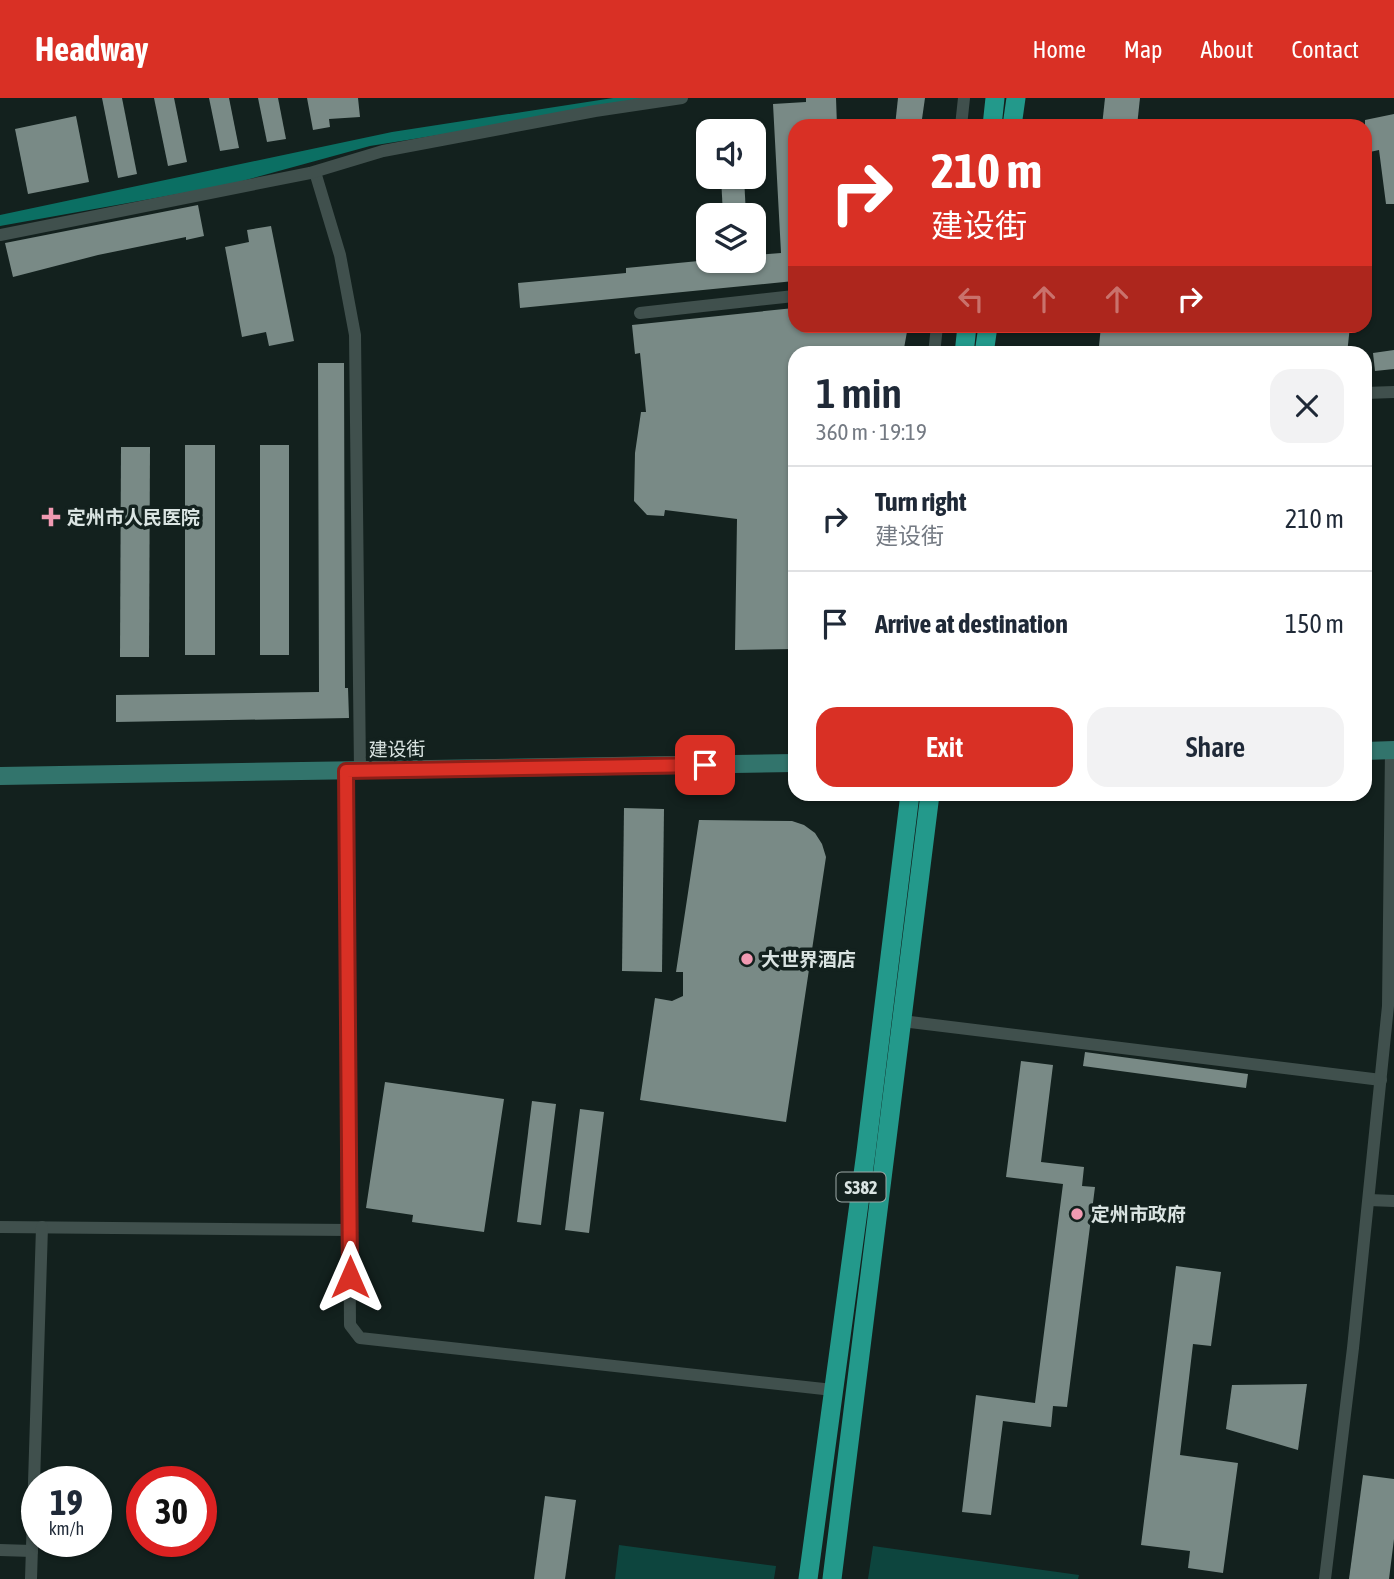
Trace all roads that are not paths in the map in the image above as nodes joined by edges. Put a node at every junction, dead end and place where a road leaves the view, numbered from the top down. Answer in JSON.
{"nodes":[{"id":1,"x":682,"y":98,"type":"edge"},
{"id":2,"x":964,"y":98,"type":"edge"},
{"id":3,"x":995,"y":98,"type":"edge"},
{"id":4,"x":1016,"y":98,"type":"edge"},
{"id":5,"x":962,"y":119,"type":"edge"},
{"id":6,"x":993,"y":119,"type":"edge"},
{"id":7,"x":1013,"y":119,"type":"edge"},
{"id":8,"x":315,"y":172,"type":"junction"},
{"id":9,"x":0,"y":235,"type":"edge"},
{"id":10,"x":788,"y":297,"type":"edge"},
{"id":11,"x":639,"y":313,"type":"dead end"},
{"id":12,"x":1394,"y":392,"type":"edge"},
{"id":13,"x":1372,"y":393,"type":"edge"},
{"id":14,"x":1393,"y":750,"type":"edge"},
{"id":15,"x":1372,"y":751,"type":"edge"},
{"id":16,"x":788,"y":763,"type":"edge"},
{"id":17,"x":353,"y":770,"type":"junction"},
{"id":18,"x":0,"y":776,"type":"edge"},
{"id":19,"x":909,"y":801,"type":"edge"},
{"id":20,"x":929,"y":801,"type":"edge"},
{"id":21,"x":902,"y":1021,"type":"junction"},
{"id":22,"x":1381,"y":1080,"type":"junction"},
{"id":23,"x":1368,"y":1200,"type":"junction"},
{"id":24,"x":1394,"y":1201,"type":"edge"},
{"id":25,"x":0,"y":1227,"type":"edge"},
{"id":26,"x":42,"y":1227,"type":"junction"},
{"id":27,"x":350,"y":1230,"type":"junction"},
{"id":28,"x":833,"y":1390,"type":"junction"},
{"id":29,"x":35,"y":1466,"type":"edge"},
{"id":30,"x":0,"y":1550,"type":"edge"},
{"id":31,"x":21,"y":1551,"type":"edge"},
{"id":32,"x":32,"y":1557,"type":"edge"},
{"id":33,"x":31,"y":1579,"type":"edge"},
{"id":34,"x":808,"y":1579,"type":"edge"},
{"id":35,"x":832,"y":1579,"type":"edge"},
{"id":36,"x":1325,"y":1579,"type":"edge"}],
"edges":[{"from":1,"to":8,"type":"street"},
{"from":2,"to":5,"type":"street"},
{"from":3,"to":6,"type":"main road"},
{"from":4,"to":7,"type":"main road"},
{"from":8,"to":9,"type":"street"},
{"from":8,"to":17,"type":"street"},
{"from":10,"to":11,"type":"street"},
{"from":12,"to":13,"type":"street"},
{"from":14,"to":15,"type":"street"},
{"from":14,"to":22,"type":"street"},
{"from":16,"to":17,"type":"street","name":"建设街"},
{"from":17,"to":18,"type":"street","name":"建设街"},
{"from":17,"to":27,"type":"street"},
{"from":19,"to":28,"type":"main road","number":"S382"},
{"from":20,"to":21,"type":"main road","number":"S382"},
{"from":21,"to":22,"type":"street"},
{"from":21,"to":35,"type":"main road","number":"S382"},
{"from":22,"to":23,"type":"street"},
{"from":23,"to":24,"type":"street"},
{"from":23,"to":36,"type":"street"},
{"from":25,"to":26,"type":"street"},
{"from":26,"to":27,"type":"street"},
{"from":26,"to":29,"type":"street"},
{"from":27,"to":28,"type":"street"},
{"from":28,"to":34,"type":"main road","number":"S382"},
{"from":30,"to":31,"type":"street"},
{"from":32,"to":33,"type":"street"}]}
